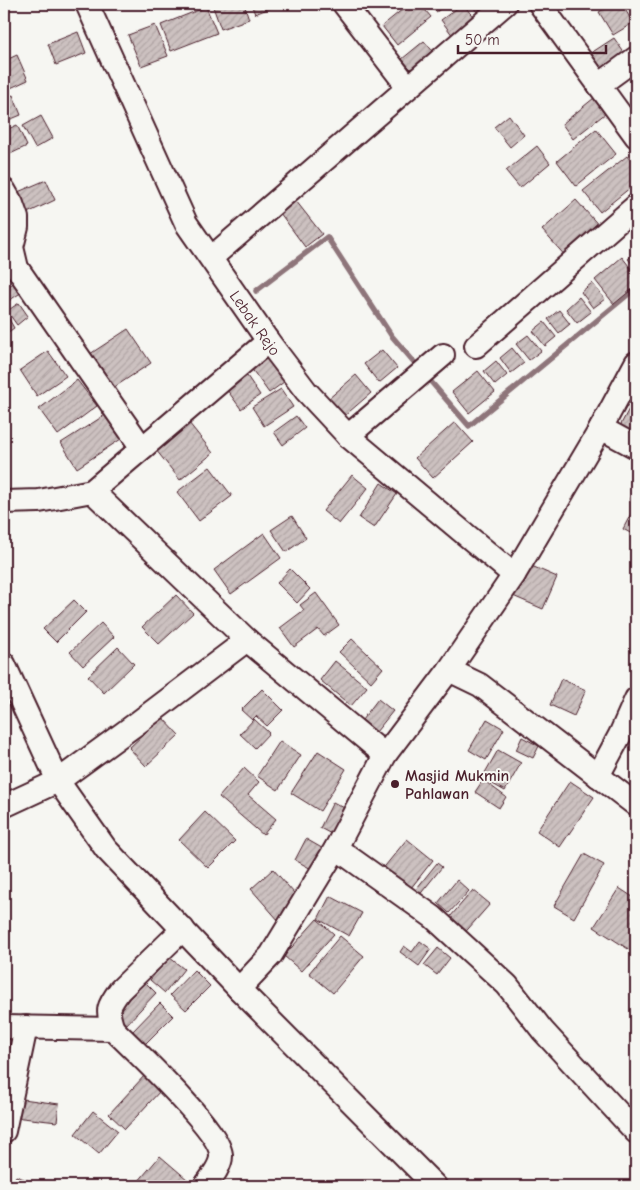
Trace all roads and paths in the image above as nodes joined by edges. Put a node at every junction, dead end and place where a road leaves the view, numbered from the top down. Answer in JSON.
{"nodes":[{"id":1,"x":87,"y":4,"type":"edge"},
{"id":2,"x":344,"y":4,"type":"edge"},
{"id":3,"x":505,"y":4,"type":"edge"},
{"id":4,"x":540,"y":4,"type":"edge"},
{"id":5,"x":636,"y":58,"type":"edge"},
{"id":6,"x":599,"y":84,"type":"junction"},
{"id":7,"x":408,"y":87,"type":"junction"},
{"id":8,"x":636,"y":136,"type":"edge"},
{"id":9,"x":4,"y":190,"type":"edge"},
{"id":10,"x":636,"y":206,"type":"edge"},
{"id":11,"x":210,"y":258,"type":"junction"},
{"id":12,"x":268,"y":341,"type":"junction"},
{"id":13,"x":476,"y":346,"type":"dead end"},
{"id":14,"x":636,"y":363,"type":"edge"},
{"id":15,"x":429,"y":366,"type":"dead end"},
{"id":16,"x":602,"y":428,"type":"junction"},
{"id":17,"x":348,"y":436,"type":"junction"},
{"id":18,"x":636,"y":447,"type":"edge"},
{"id":19,"x":142,"y":448,"type":"junction"},
{"id":20,"x":92,"y":491,"type":"junction"},
{"id":21,"x":4,"y":502,"type":"edge"},
{"id":22,"x":514,"y":575,"type":"junction"},
{"id":23,"x":247,"y":640,"type":"junction"},
{"id":24,"x":4,"y":666,"type":"edge"},
{"id":25,"x":449,"y":670,"type":"junction"},
{"id":26,"x":636,"y":698,"type":"edge"},
{"id":27,"x":385,"y":755,"type":"junction"},
{"id":28,"x":598,"y":776,"type":"junction"},
{"id":29,"x":58,"y":781,"type":"junction"},
{"id":30,"x":636,"y":805,"type":"edge"},
{"id":31,"x":4,"y":806,"type":"edge"},
{"id":32,"x":336,"y":848,"type":"junction"},
{"id":33,"x":183,"y":929,"type":"junction"},
{"id":34,"x":239,"y":989,"type":"junction"},
{"id":35,"x":4,"y":1027,"type":"edge"},
{"id":36,"x":26,"y":1027,"type":"junction"},
{"id":37,"x":113,"y":1029,"type":"junction"},
{"id":38,"x":4,"y":1131,"type":"edge"},
{"id":39,"x":636,"y":1132,"type":"edge"},
{"id":40,"x":205,"y":1186,"type":"edge"},
{"id":41,"x":435,"y":1186,"type":"edge"}],
"edges":[{"from":1,"to":11,"type":"street","name":"Lebak Rejo"},
{"from":2,"to":7,"type":"street"},
{"from":3,"to":7,"type":"street"},
{"from":4,"to":6,"type":"street"},
{"from":5,"to":6,"type":"street"},
{"from":6,"to":8,"type":"street"},
{"from":7,"to":11,"type":"street"},
{"from":9,"to":19,"type":"street"},
{"from":10,"to":13,"type":"street"},
{"from":11,"to":12,"type":"street","name":"Lebak Rejo"},
{"from":12,"to":17,"type":"street","name":"Lebak Rejo"},
{"from":12,"to":19,"type":"street"},
{"from":14,"to":16,"type":"street"},
{"from":15,"to":17,"type":"street"},
{"from":16,"to":18,"type":"street"},
{"from":16,"to":22,"type":"street"},
{"from":17,"to":22,"type":"street","name":"Lebak Rejo"},
{"from":19,"to":20,"type":"street"},
{"from":20,"to":21,"type":"street"},
{"from":20,"to":23,"type":"street"},
{"from":22,"to":25,"type":"street"},
{"from":23,"to":27,"type":"street"},
{"from":23,"to":29,"type":"street"},
{"from":24,"to":29,"type":"street"},
{"from":25,"to":27,"type":"street"},
{"from":25,"to":28,"type":"street"},
{"from":26,"to":28,"type":"street"},
{"from":27,"to":32,"type":"street"},
{"from":28,"to":30,"type":"street"},
{"from":29,"to":31,"type":"street"},
{"from":29,"to":33,"type":"street"},
{"from":32,"to":34,"type":"street"},
{"from":32,"to":39,"type":"street"},
{"from":33,"to":34,"type":"street"},
{"from":33,"to":37,"type":"street"},
{"from":34,"to":41,"type":"street"},
{"from":35,"to":36,"type":"street"},
{"from":36,"to":37,"type":"street"},
{"from":36,"to":38,"type":"street"},
{"from":37,"to":40,"type":"street"}]}
